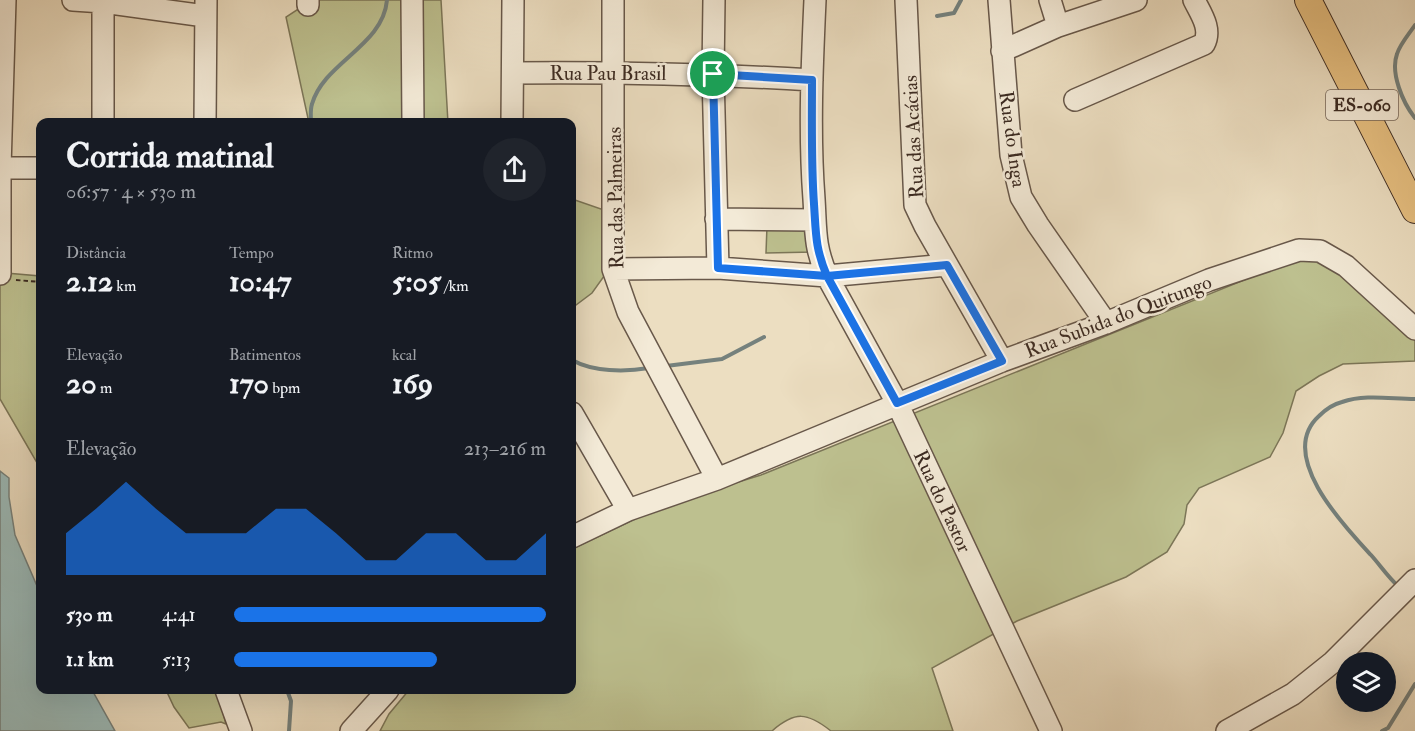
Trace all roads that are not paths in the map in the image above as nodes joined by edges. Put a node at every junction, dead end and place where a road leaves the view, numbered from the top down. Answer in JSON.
{"nodes":[{"id":1,"x":5,"y":0,"type":"edge"},
{"id":2,"x":73,"y":0,"type":"edge"},
{"id":3,"x":412,"y":0,"type":"edge"},
{"id":4,"x":513,"y":0,"type":"edge"},
{"id":5,"x":613,"y":0,"type":"edge"},
{"id":6,"x":714,"y":0,"type":"edge"},
{"id":7,"x":815,"y":0,"type":"edge"},
{"id":8,"x":906,"y":0,"type":"edge"},
{"id":9,"x":999,"y":0,"type":"edge"},
{"id":10,"x":1050,"y":0,"type":"edge"},
{"id":11,"x":1136,"y":0,"type":"edge"},
{"id":12,"x":1194,"y":0,"type":"edge"},
{"id":13,"x":1308,"y":0,"type":"edge"},
{"id":14,"x":103,"y":1,"type":"edge"},
{"id":15,"x":205,"y":8,"type":"edge"},
{"id":16,"x":1058,"y":27,"type":"junction"},
{"id":17,"x":1002,"y":51,"type":"junction"},
{"id":18,"x":614,"y":72,"type":"junction"},
{"id":19,"x":513,"y":73,"type":"junction"},
{"id":20,"x":713,"y":74,"type":"junction"},
{"id":21,"x":812,"y":80,"type":"junction"},
{"id":22,"x":1075,"y":100,"type":"dead end"},
{"id":23,"x":103,"y":118,"type":"edge"},
{"id":24,"x":205,"y":118,"type":"edge"},
{"id":25,"x":413,"y":118,"type":"edge"},
{"id":26,"x":512,"y":118,"type":"edge"},
{"id":27,"x":0,"y":168,"type":"edge"},
{"id":28,"x":36,"y":168,"type":"edge"},
{"id":29,"x":1415,"y":210,"type":"edge"},
{"id":30,"x":716,"y":219,"type":"junction"},
{"id":31,"x":815,"y":220,"type":"junction"},
{"id":32,"x":947,"y":265,"type":"junction"},
{"id":33,"x":718,"y":268,"type":"junction"},
{"id":34,"x":613,"y":269,"type":"junction"},
{"id":35,"x":827,"y":276,"type":"junction"},
{"id":36,"x":5,"y":277,"type":"edge"},
{"id":37,"x":1106,"y":323,"type":"junction"},
{"id":38,"x":1415,"y":329,"type":"edge"},
{"id":39,"x":1002,"y":361,"type":"junction"},
{"id":40,"x":897,"y":403,"type":"junction"},
{"id":41,"x":576,"y":419,"type":"edge"},
{"id":42,"x":717,"y":479,"type":"junction"},
{"id":43,"x":628,"y":510,"type":"junction"},
{"id":44,"x":576,"y":535,"type":"edge"},
{"id":45,"x":1415,"y":580,"type":"edge"},
{"id":46,"x":227,"y":694,"type":"edge"},
{"id":47,"x":384,"y":694,"type":"edge"},
{"id":48,"x":241,"y":731,"type":"edge"},
{"id":49,"x":351,"y":731,"type":"edge"},
{"id":50,"x":1051,"y":731,"type":"edge"},
{"id":51,"x":1227,"y":731,"type":"edge"}],
"edges":[{"from":1,"to":27,"type":"street"},
{"from":2,"to":14,"type":"street"},
{"from":3,"to":25,"type":"street"},
{"from":4,"to":19,"type":"street"},
{"from":5,"to":18,"type":"street","name":"Rua das Palmeiras"},
{"from":6,"to":20,"type":"street"},
{"from":7,"to":21,"type":"street","name":"Rua do Pastor"},
{"from":8,"to":32,"type":"street","name":"Rua das Acácias"},
{"from":9,"to":17,"type":"street","name":"Rua do Inga"},
{"from":10,"to":16,"type":"street"},
{"from":11,"to":16,"type":"street"},
{"from":12,"to":22,"type":"street"},
{"from":13,"to":29,"type":"main road","number":"ES-060"},
{"from":14,"to":15,"type":"street"},
{"from":14,"to":23,"type":"street"},
{"from":15,"to":24,"type":"street"},
{"from":16,"to":17,"type":"street"},
{"from":17,"to":37,"type":"street","name":"Rua do Inga"},
{"from":18,"to":19,"type":"street","name":"Rua Pau Brasil"},
{"from":18,"to":20,"type":"street","name":"Rua Pau Brasil"},
{"from":18,"to":34,"type":"street","name":"Rua das Palmeiras"},
{"from":19,"to":26,"type":"street"},
{"from":20,"to":21,"type":"street","name":"Rua Pau Brasil"},
{"from":20,"to":30,"type":"street"},
{"from":21,"to":31,"type":"street","name":"Rua do Pastor"},
{"from":27,"to":28,"type":"street"},
{"from":27,"to":36,"type":"street"},
{"from":30,"to":31,"type":"street"},
{"from":30,"to":33,"type":"street"},
{"from":31,"to":35,"type":"street","name":"Rua do Pastor"},
{"from":32,"to":35,"type":"street"},
{"from":32,"to":39,"type":"street","name":"Rua das Acácias"},
{"from":33,"to":34,"type":"street"},
{"from":33,"to":35,"type":"street"},
{"from":34,"to":42,"type":"street","name":"Rua das Palmeiras"},
{"from":35,"to":40,"type":"street","name":"Rua do Pastor"},
{"from":37,"to":38,"type":"street","name":"Rua Subida do Quitungo"},
{"from":37,"to":39,"type":"street","name":"Rua Subida do Quitungo"},
{"from":39,"to":40,"type":"street","name":"Rua Subida do Quitungo"},
{"from":40,"to":42,"type":"street","name":"Rua Subida do Quitungo"},
{"from":40,"to":50,"type":"street","name":"Rua do Pastor"},
{"from":41,"to":43,"type":"street"},
{"from":42,"to":43,"type":"street","name":"Rua Subida do Quitungo"},
{"from":43,"to":44,"type":"street","name":"Rua Subida do Quitungo"},
{"from":45,"to":51,"type":"street"},
{"from":46,"to":48,"type":"street"},
{"from":47,"to":49,"type":"street"}]}
